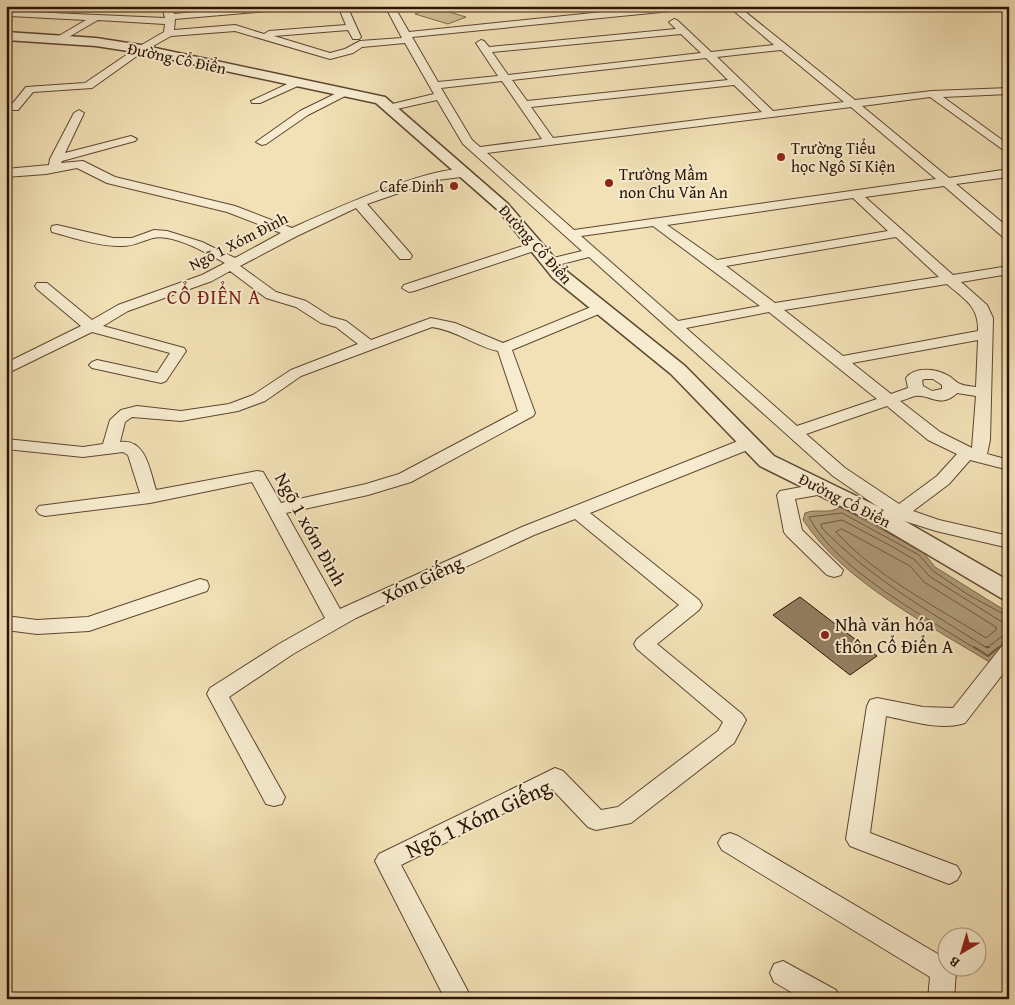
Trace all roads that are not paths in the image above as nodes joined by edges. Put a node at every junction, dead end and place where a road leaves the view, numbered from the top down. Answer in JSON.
{"nodes":[{"id":1,"x":167,"y":6,"type":"edge"},
{"id":2,"x":291,"y":6,"type":"edge"},
{"id":3,"x":342,"y":6,"type":"edge"},
{"id":4,"x":389,"y":6,"type":"edge"},
{"id":5,"x":691,"y":6,"type":"edge"},
{"id":6,"x":732,"y":6,"type":"edge"},
{"id":7,"x":662,"y":10,"type":"junction"},
{"id":8,"x":231,"y":12,"type":"junction"},
{"id":9,"x":10,"y":13,"type":"dead end"},
{"id":10,"x":95,"y":18,"type":"junction"},
{"id":11,"x":170,"y":19,"type":"junction"},
{"id":12,"x":352,"y":27,"type":"junction"},
{"id":13,"x":235,"y":28,"type":"junction"},
{"id":14,"x":472,"y":28,"type":"junction"},
{"id":15,"x":682,"y":31,"type":"junction"},
{"id":16,"x":169,"y":33,"type":"junction"},
{"id":17,"x":261,"y":35,"type":"junction"},
{"id":18,"x":6,"y":36,"type":"edge"},
{"id":19,"x":406,"y":37,"type":"junction"},
{"id":20,"x":60,"y":39,"type":"junction"},
{"id":21,"x":360,"y":44,"type":"junction"},
{"id":22,"x":782,"y":46,"type":"junction"},
{"id":23,"x":140,"y":49,"type":"junction"},
{"id":24,"x":486,"y":50,"type":"junction"},
{"id":25,"x":708,"y":55,"type":"junction"},
{"id":26,"x":504,"y":78,"type":"junction"},
{"id":27,"x":736,"y":82,"type":"junction"},
{"id":28,"x":296,"y":83,"type":"junction"},
{"id":29,"x":437,"y":91,"type":"junction"},
{"id":30,"x":1009,"y":91,"type":"edge"},
{"id":31,"x":345,"y":92,"type":"junction"},
{"id":32,"x":932,"y":94,"type":"junction"},
{"id":33,"x":256,"y":101,"type":"dead end"},
{"id":34,"x":853,"y":104,"type":"junction"},
{"id":35,"x":523,"y":105,"type":"junction"},
{"id":36,"x":14,"y":108,"type":"dead end"},
{"id":37,"x":388,"y":108,"type":"junction"},
{"id":38,"x":78,"y":113,"type":"dead end"},
{"id":39,"x":770,"y":114,"type":"junction"},
{"id":40,"x":131,"y":139,"type":"dead end"},
{"id":41,"x":262,"y":142,"type":"dead end"},
{"id":42,"x":549,"y":142,"type":"junction"},
{"id":43,"x":476,"y":151,"type":"junction"},
{"id":44,"x":1009,"y":151,"type":"edge"},
{"id":45,"x":55,"y":163,"type":"junction"},
{"id":46,"x":6,"y":173,"type":"edge"},
{"id":47,"x":465,"y":173,"type":"junction"},
{"id":48,"x":1009,"y":173,"type":"edge"},
{"id":49,"x":946,"y":181,"type":"junction"},
{"id":50,"x":854,"y":194,"type":"junction"},
{"id":51,"x":359,"y":203,"type":"junction"},
{"id":52,"x":656,"y":222,"type":"junction"},
{"id":53,"x":57,"y":229,"type":"dead end"},
{"id":54,"x":292,"y":233,"type":"junction"},
{"id":55,"x":899,"y":233,"type":"junction"},
{"id":56,"x":571,"y":234,"type":"junction"},
{"id":57,"x":1009,"y":235,"type":"edge"},
{"id":58,"x":535,"y":246,"type":"junction"},
{"id":59,"x":592,"y":252,"type":"junction"},
{"id":60,"x":405,"y":256,"type":"dead end"},
{"id":61,"x":550,"y":263,"type":"junction"},
{"id":62,"x":233,"y":264,"type":"junction"},
{"id":63,"x":717,"y":264,"type":"junction"},
{"id":64,"x":1009,"y":270,"type":"edge"},
{"id":65,"x":949,"y":278,"type":"junction"},
{"id":66,"x":42,"y":286,"type":"dead end"},
{"id":67,"x":409,"y":288,"type":"dead end"},
{"id":68,"x":601,"y":308,"type":"junction"},
{"id":69,"x":770,"y":308,"type":"junction"},
{"id":70,"x":676,"y":326,"type":"junction"},
{"id":71,"x":91,"y":327,"type":"junction"},
{"id":72,"x":985,"y":334,"type":"junction"},
{"id":73,"x":370,"y":346,"type":"junction"},
{"id":74,"x":504,"y":348,"type":"junction"},
{"id":75,"x":902,"y":349,"type":"junction"},
{"id":76,"x":839,"y":361,"type":"junction"},
{"id":77,"x":97,"y":364,"type":"dead end"},
{"id":78,"x":6,"y":369,"type":"edge"},
{"id":79,"x":923,"y":374,"type":"junction"},
{"id":80,"x":951,"y":387,"type":"junction"},
{"id":81,"x":918,"y":390,"type":"junction"},
{"id":82,"x":984,"y":393,"type":"junction"},
{"id":83,"x":889,"y":400,"type":"junction"},
{"id":84,"x":795,"y":432,"type":"junction"},
{"id":85,"x":749,"y":443,"type":"junction"},
{"id":86,"x":6,"y":444,"type":"edge"},
{"id":87,"x":110,"y":448,"type":"junction"},
{"id":88,"x":972,"y":455,"type":"junction"},
{"id":89,"x":1009,"y":465,"type":"edge"},
{"id":90,"x":823,"y":489,"type":"junction"},
{"id":91,"x":150,"y":497,"type":"junction"},
{"id":92,"x":45,"y":510,"type":"dead end"},
{"id":93,"x":276,"y":510,"type":"junction"},
{"id":94,"x":577,"y":511,"type":"junction"},
{"id":95,"x":899,"y":513,"type":"junction"},
{"id":96,"x":881,"y":518,"type":"junction"},
{"id":97,"x":1009,"y":542,"type":"edge"},
{"id":98,"x":834,"y":570,"type":"dead end"},
{"id":99,"x":200,"y":586,"type":"dead end"},
{"id":100,"x":1009,"y":592,"type":"edge"},
{"id":101,"x":336,"y":620,"type":"junction"},
{"id":102,"x":6,"y":623,"type":"edge"},
{"id":103,"x":1009,"y":650,"type":"edge"},
{"id":104,"x":274,"y":797,"type":"dead end"},
{"id":105,"x":730,"y":843,"type":"dead end"},
{"id":106,"x":949,"y":873,"type":"dead end"},
{"id":107,"x":783,"y":973,"type":"dead end"},
{"id":108,"x":459,"y":999,"type":"edge"},
{"id":109,"x":827,"y":999,"type":"edge"},
{"id":110,"x":941,"y":999,"type":"edge"}],
"edges":[{"from":1,"to":11,"type":"street"},
{"from":2,"to":8,"type":"street"},
{"from":3,"to":12,"type":"street"},
{"from":4,"to":19,"type":"street"},
{"from":5,"to":7,"type":"street"},
{"from":6,"to":22,"type":"street"},
{"from":7,"to":14,"type":"street"},
{"from":7,"to":15,"type":"street"},
{"from":8,"to":11,"type":"street"},
{"from":8,"to":13,"type":"street"},
{"from":9,"to":10,"type":"street"},
{"from":10,"to":11,"type":"street"},
{"from":10,"to":20,"type":"street"},
{"from":11,"to":16,"type":"street"},
{"from":12,"to":17,"type":"street"},
{"from":12,"to":21,"type":"street"},
{"from":13,"to":16,"type":"street"},
{"from":13,"to":17,"type":"street"},
{"from":14,"to":19,"type":"street"},
{"from":14,"to":24,"type":"street"},
{"from":15,"to":24,"type":"street"},
{"from":15,"to":25,"type":"street"},
{"from":16,"to":23,"type":"street"},
{"from":17,"to":21,"type":"street"},
{"from":18,"to":20,"type":"street","name":"Đường Cổ Điển"},
{"from":19,"to":21,"type":"street"},
{"from":19,"to":29,"type":"street"},
{"from":20,"to":23,"type":"street","name":"Đường Cổ Điển"},
{"from":22,"to":25,"type":"street"},
{"from":22,"to":34,"type":"street"},
{"from":23,"to":28,"type":"street","name":"Đường Cổ Điển"},
{"from":23,"to":36,"type":"street"},
{"from":24,"to":26,"type":"street"},
{"from":25,"to":26,"type":"street"},
{"from":25,"to":27,"type":"street"},
{"from":26,"to":29,"type":"street"},
{"from":26,"to":35,"type":"street"},
{"from":27,"to":35,"type":"street"},
{"from":27,"to":39,"type":"street"},
{"from":28,"to":31,"type":"street","name":"Đường Cổ Điển"},
{"from":28,"to":33,"type":"street"},
{"from":29,"to":37,"type":"street"},
{"from":29,"to":43,"type":"street"},
{"from":30,"to":32,"type":"street"},
{"from":31,"to":37,"type":"street","name":"Đường Cổ Điển"},
{"from":31,"to":41,"type":"street"},
{"from":32,"to":34,"type":"street"},
{"from":32,"to":44,"type":"street"},
{"from":34,"to":39,"type":"street"},
{"from":34,"to":49,"type":"street"},
{"from":35,"to":42,"type":"street"},
{"from":37,"to":47,"type":"street","name":"Đường Cổ Điển"},
{"from":38,"to":45,"type":"street"},
{"from":39,"to":42,"type":"street"},
{"from":40,"to":45,"type":"street"},
{"from":42,"to":43,"type":"street"},
{"from":43,"to":56,"type":"street"},
{"from":45,"to":46,"type":"street"},
{"from":45,"to":54,"type":"street"},
{"from":47,"to":51,"type":"street","name":"Ngõ 1 Xóm Đình"},
{"from":47,"to":58,"type":"street","name":"Đường Cổ Điển"},
{"from":48,"to":49,"type":"street"},
{"from":49,"to":50,"type":"street"},
{"from":49,"to":57,"type":"street"},
{"from":50,"to":52,"type":"street"},
{"from":50,"to":55,"type":"street"},
{"from":51,"to":54,"type":"street","name":"Ngõ 1 Xóm Đình"},
{"from":51,"to":60,"type":"street"},
{"from":52,"to":56,"type":"street"},
{"from":52,"to":63,"type":"street"},
{"from":53,"to":62,"type":"street","name":"Ngõ 1 xóm Đình"},
{"from":54,"to":62,"type":"street","name":"Ngõ 1 Xóm Đình"},
{"from":55,"to":63,"type":"street"},
{"from":55,"to":65,"type":"street"},
{"from":56,"to":59,"type":"street"},
{"from":58,"to":61,"type":"street","name":"Đường Cổ Điển"},
{"from":58,"to":67,"type":"street"},
{"from":59,"to":61,"type":"street"},
{"from":59,"to":70,"type":"street"},
{"from":61,"to":68,"type":"street","name":"Đường Cổ Điển"},
{"from":62,"to":71,"type":"street","name":"Ngõ 1 Xóm Đình"},
{"from":62,"to":73,"type":"street","name":"Ngõ 1 xóm Đình"},
{"from":63,"to":69,"type":"street"},
{"from":64,"to":65,"type":"street"},
{"from":65,"to":69,"type":"street"},
{"from":65,"to":72,"type":"street"},
{"from":66,"to":71,"type":"street"},
{"from":68,"to":74,"type":"street"},
{"from":68,"to":85,"type":"street","name":"Đường Cổ Điển"},
{"from":69,"to":70,"type":"street"},
{"from":69,"to":76,"type":"street"},
{"from":70,"to":84,"type":"street"},
{"from":71,"to":77,"type":"street"},
{"from":71,"to":78,"type":"street","name":"Ngõ 1 Xóm Đình"},
{"from":72,"to":75,"type":"street"},
{"from":72,"to":82,"type":"street"},
{"from":73,"to":74,"type":"street"},
{"from":73,"to":87,"type":"street"},
{"from":74,"to":93,"type":"street"},
{"from":75,"to":76,"type":"street"},
{"from":75,"to":79,"type":"street"},
{"from":76,"to":83,"type":"street"},
{"from":79,"to":80,"type":"street"},
{"from":79,"to":81,"type":"street"},
{"from":80,"to":81,"type":"street"},
{"from":80,"to":82,"type":"street"},
{"from":81,"to":83,"type":"street"},
{"from":82,"to":88,"type":"street"},
{"from":83,"to":84,"type":"street"},
{"from":83,"to":88,"type":"street"},
{"from":84,"to":95,"type":"street"},
{"from":85,"to":90,"type":"street","name":"Đường Cổ Điển"},
{"from":85,"to":94,"type":"street","name":"Xóm Giếng"},
{"from":86,"to":87,"type":"street"},
{"from":87,"to":91,"type":"street"},
{"from":88,"to":89,"type":"street"},
{"from":88,"to":95,"type":"street"},
{"from":90,"to":96,"type":"street","name":"Đường Cổ Điển"},
{"from":90,"to":98,"type":"street"},
{"from":91,"to":92,"type":"street","name":"Ngõ 1 xóm Đình"},
{"from":91,"to":93,"type":"street","name":"Ngõ 1 xóm Đình"},
{"from":93,"to":101,"type":"street","name":"Ngõ 1 xóm Đình"},
{"from":94,"to":101,"type":"street","name":"Xóm Giếng"},
{"from":94,"to":108,"type":"street","name":"Ngõ 1 Xóm Giếng"},
{"from":95,"to":96,"type":"street"},
{"from":95,"to":97,"type":"street"},
{"from":96,"to":100,"type":"street","name":"Đường Cổ Điển"},
{"from":99,"to":102,"type":"street"},
{"from":101,"to":104,"type":"street","name":"Xóm Giếng"},
{"from":103,"to":106,"type":"street"},
{"from":105,"to":110,"type":"street"},
{"from":107,"to":109,"type":"street"}]}
